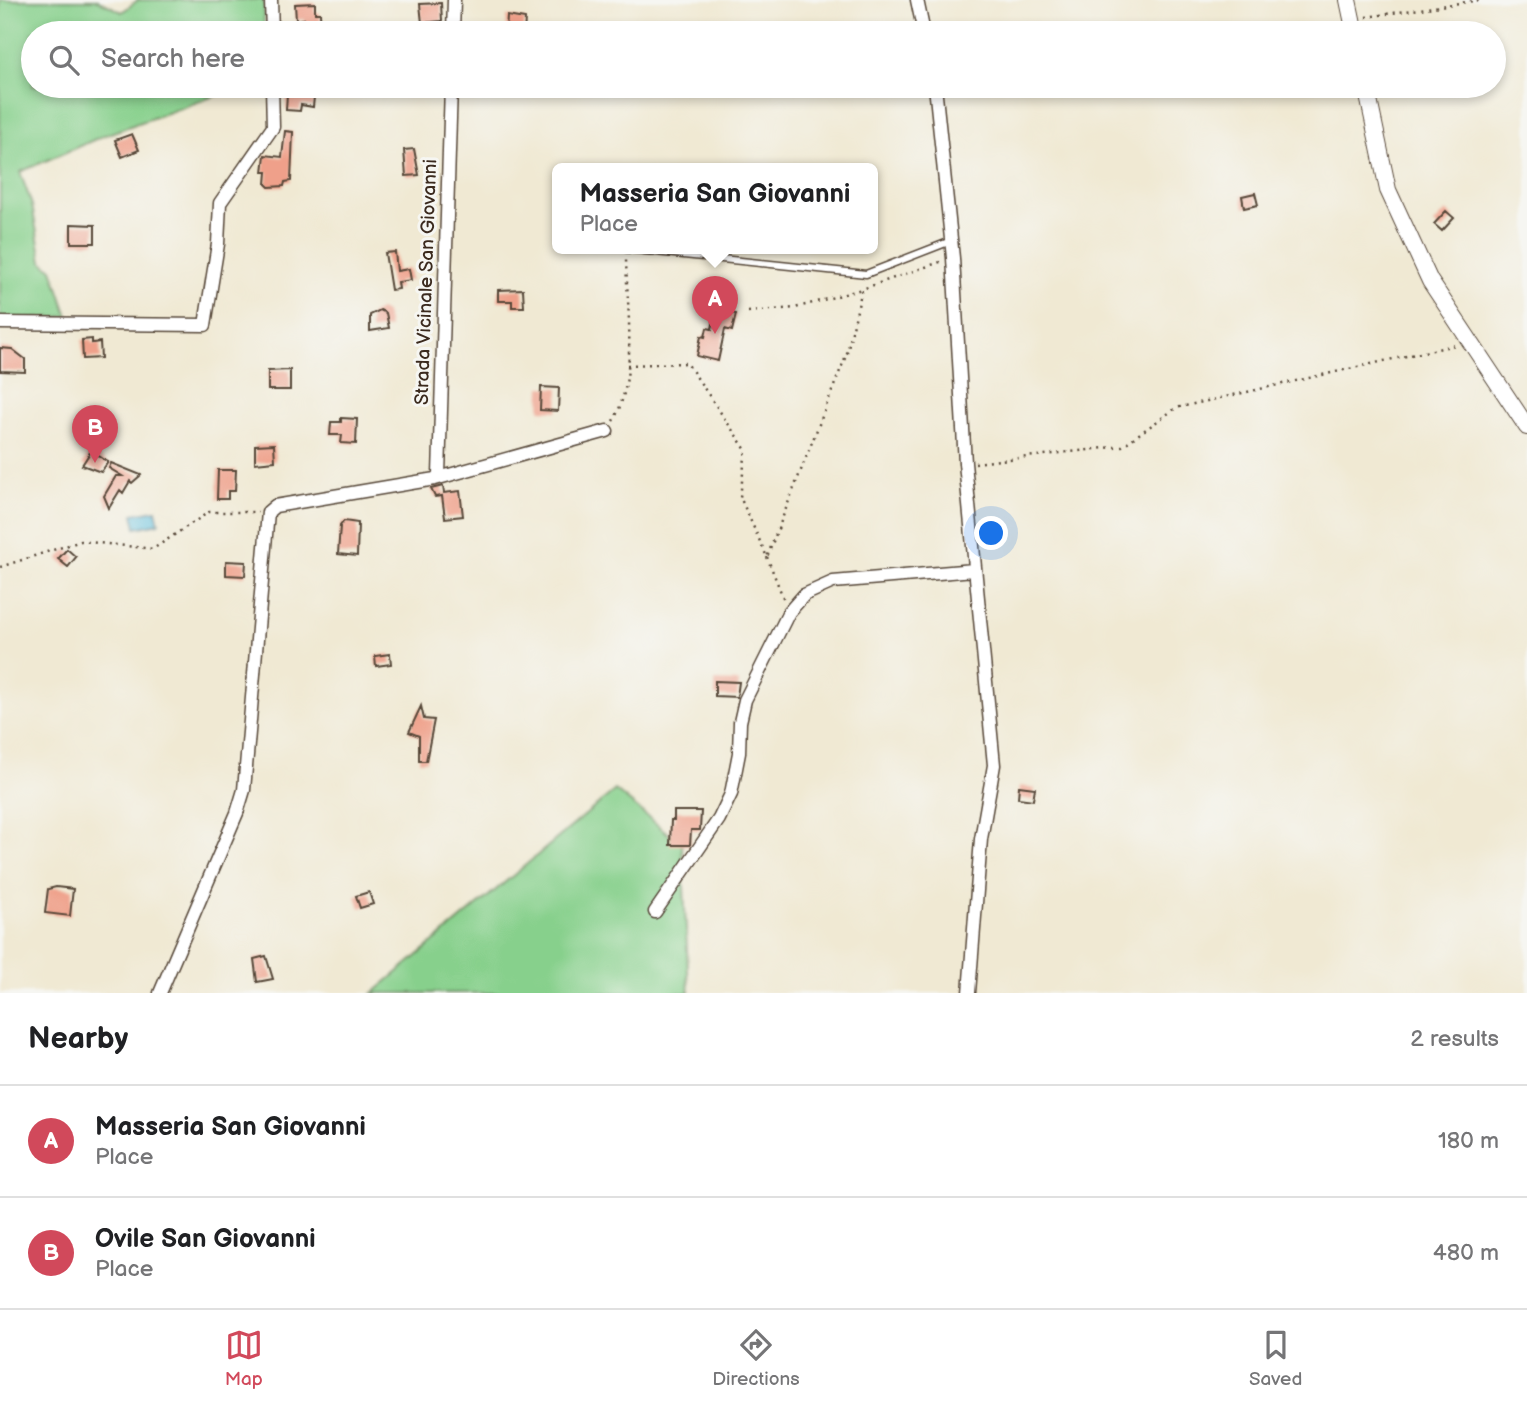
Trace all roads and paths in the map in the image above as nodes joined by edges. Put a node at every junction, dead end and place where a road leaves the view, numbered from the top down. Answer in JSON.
{"nodes":[{"id":1,"x":271,"y":0,"type":"edge"},
{"id":2,"x":454,"y":0,"type":"edge"},
{"id":3,"x":917,"y":0,"type":"edge"},
{"id":4,"x":1348,"y":0,"type":"edge"},
{"id":5,"x":1480,"y":0,"type":"edge"},
{"id":6,"x":272,"y":21,"type":"edge"},
{"id":7,"x":453,"y":21,"type":"edge"},
{"id":8,"x":921,"y":21,"type":"edge"},
{"id":9,"x":1353,"y":21,"type":"edge"},
{"id":10,"x":1378,"y":21,"type":"edge"},
{"id":11,"x":272,"y":98,"type":"edge"},
{"id":12,"x":451,"y":98,"type":"edge"},
{"id":13,"x":935,"y":98,"type":"edge"},
{"id":14,"x":1369,"y":98,"type":"edge"},
{"id":15,"x":951,"y":241,"type":"junction"},
{"id":16,"x":626,"y":254,"type":"edge"},
{"id":17,"x":674,"y":254,"type":"edge"},
{"id":18,"x":953,"y":258,"type":"junction"},
{"id":19,"x":862,"y":289,"type":"junction"},
{"id":20,"x":748,"y":312,"type":"dead end"},
{"id":21,"x":0,"y":323,"type":"edge"},
{"id":22,"x":1468,"y":339,"type":"junction"},
{"id":23,"x":627,"y":365,"type":"junction"},
{"id":24,"x":1527,"y":426,"type":"edge"},
{"id":25,"x":607,"y":431,"type":"joint"},
{"id":26,"x":965,"y":463,"type":"junction"},
{"id":27,"x":435,"y":479,"type":"junction"},
{"id":28,"x":268,"y":512,"type":"junction"},
{"id":29,"x":767,"y":557,"type":"junction"},
{"id":30,"x":0,"y":567,"type":"edge"},
{"id":31,"x":975,"y":570,"type":"junction"},
{"id":32,"x":789,"y":612,"type":"junction"},
{"id":33,"x":655,"y":912,"type":"dead end"},
{"id":34,"x":160,"y":993,"type":"edge"},
{"id":35,"x":969,"y":993,"type":"edge"}],
"edges":[{"from":1,"to":6,"type":"street"},
{"from":2,"to":7,"type":"street"},
{"from":3,"to":8,"type":"street"},
{"from":4,"to":9,"type":"street"},
{"from":5,"to":10,"type":"path"},
{"from":11,"to":21,"type":"street"},
{"from":12,"to":27,"type":"street","name":"Strada Vicinale San Giovanni"},
{"from":13,"to":15,"type":"street"},
{"from":14,"to":22,"type":"street"},
{"from":15,"to":17,"type":"lane"},
{"from":15,"to":18,"type":"street"},
{"from":16,"to":23,"type":"path"},
{"from":18,"to":19,"type":"path"},
{"from":18,"to":26,"type":"street"},
{"from":19,"to":20,"type":"path"},
{"from":19,"to":29,"type":"path"},
{"from":22,"to":24,"type":"street"},
{"from":22,"to":26,"type":"path"},
{"from":23,"to":25,"type":"path"},
{"from":23,"to":29,"type":"path"},
{"from":25,"to":27,"type":"street"},
{"from":26,"to":31,"type":"street"},
{"from":27,"to":28,"type":"street"},
{"from":28,"to":30,"type":"path"},
{"from":28,"to":34,"type":"street"},
{"from":29,"to":32,"type":"path"},
{"from":31,"to":32,"type":"street"},
{"from":31,"to":35,"type":"street"},
{"from":32,"to":33,"type":"street"}]}
